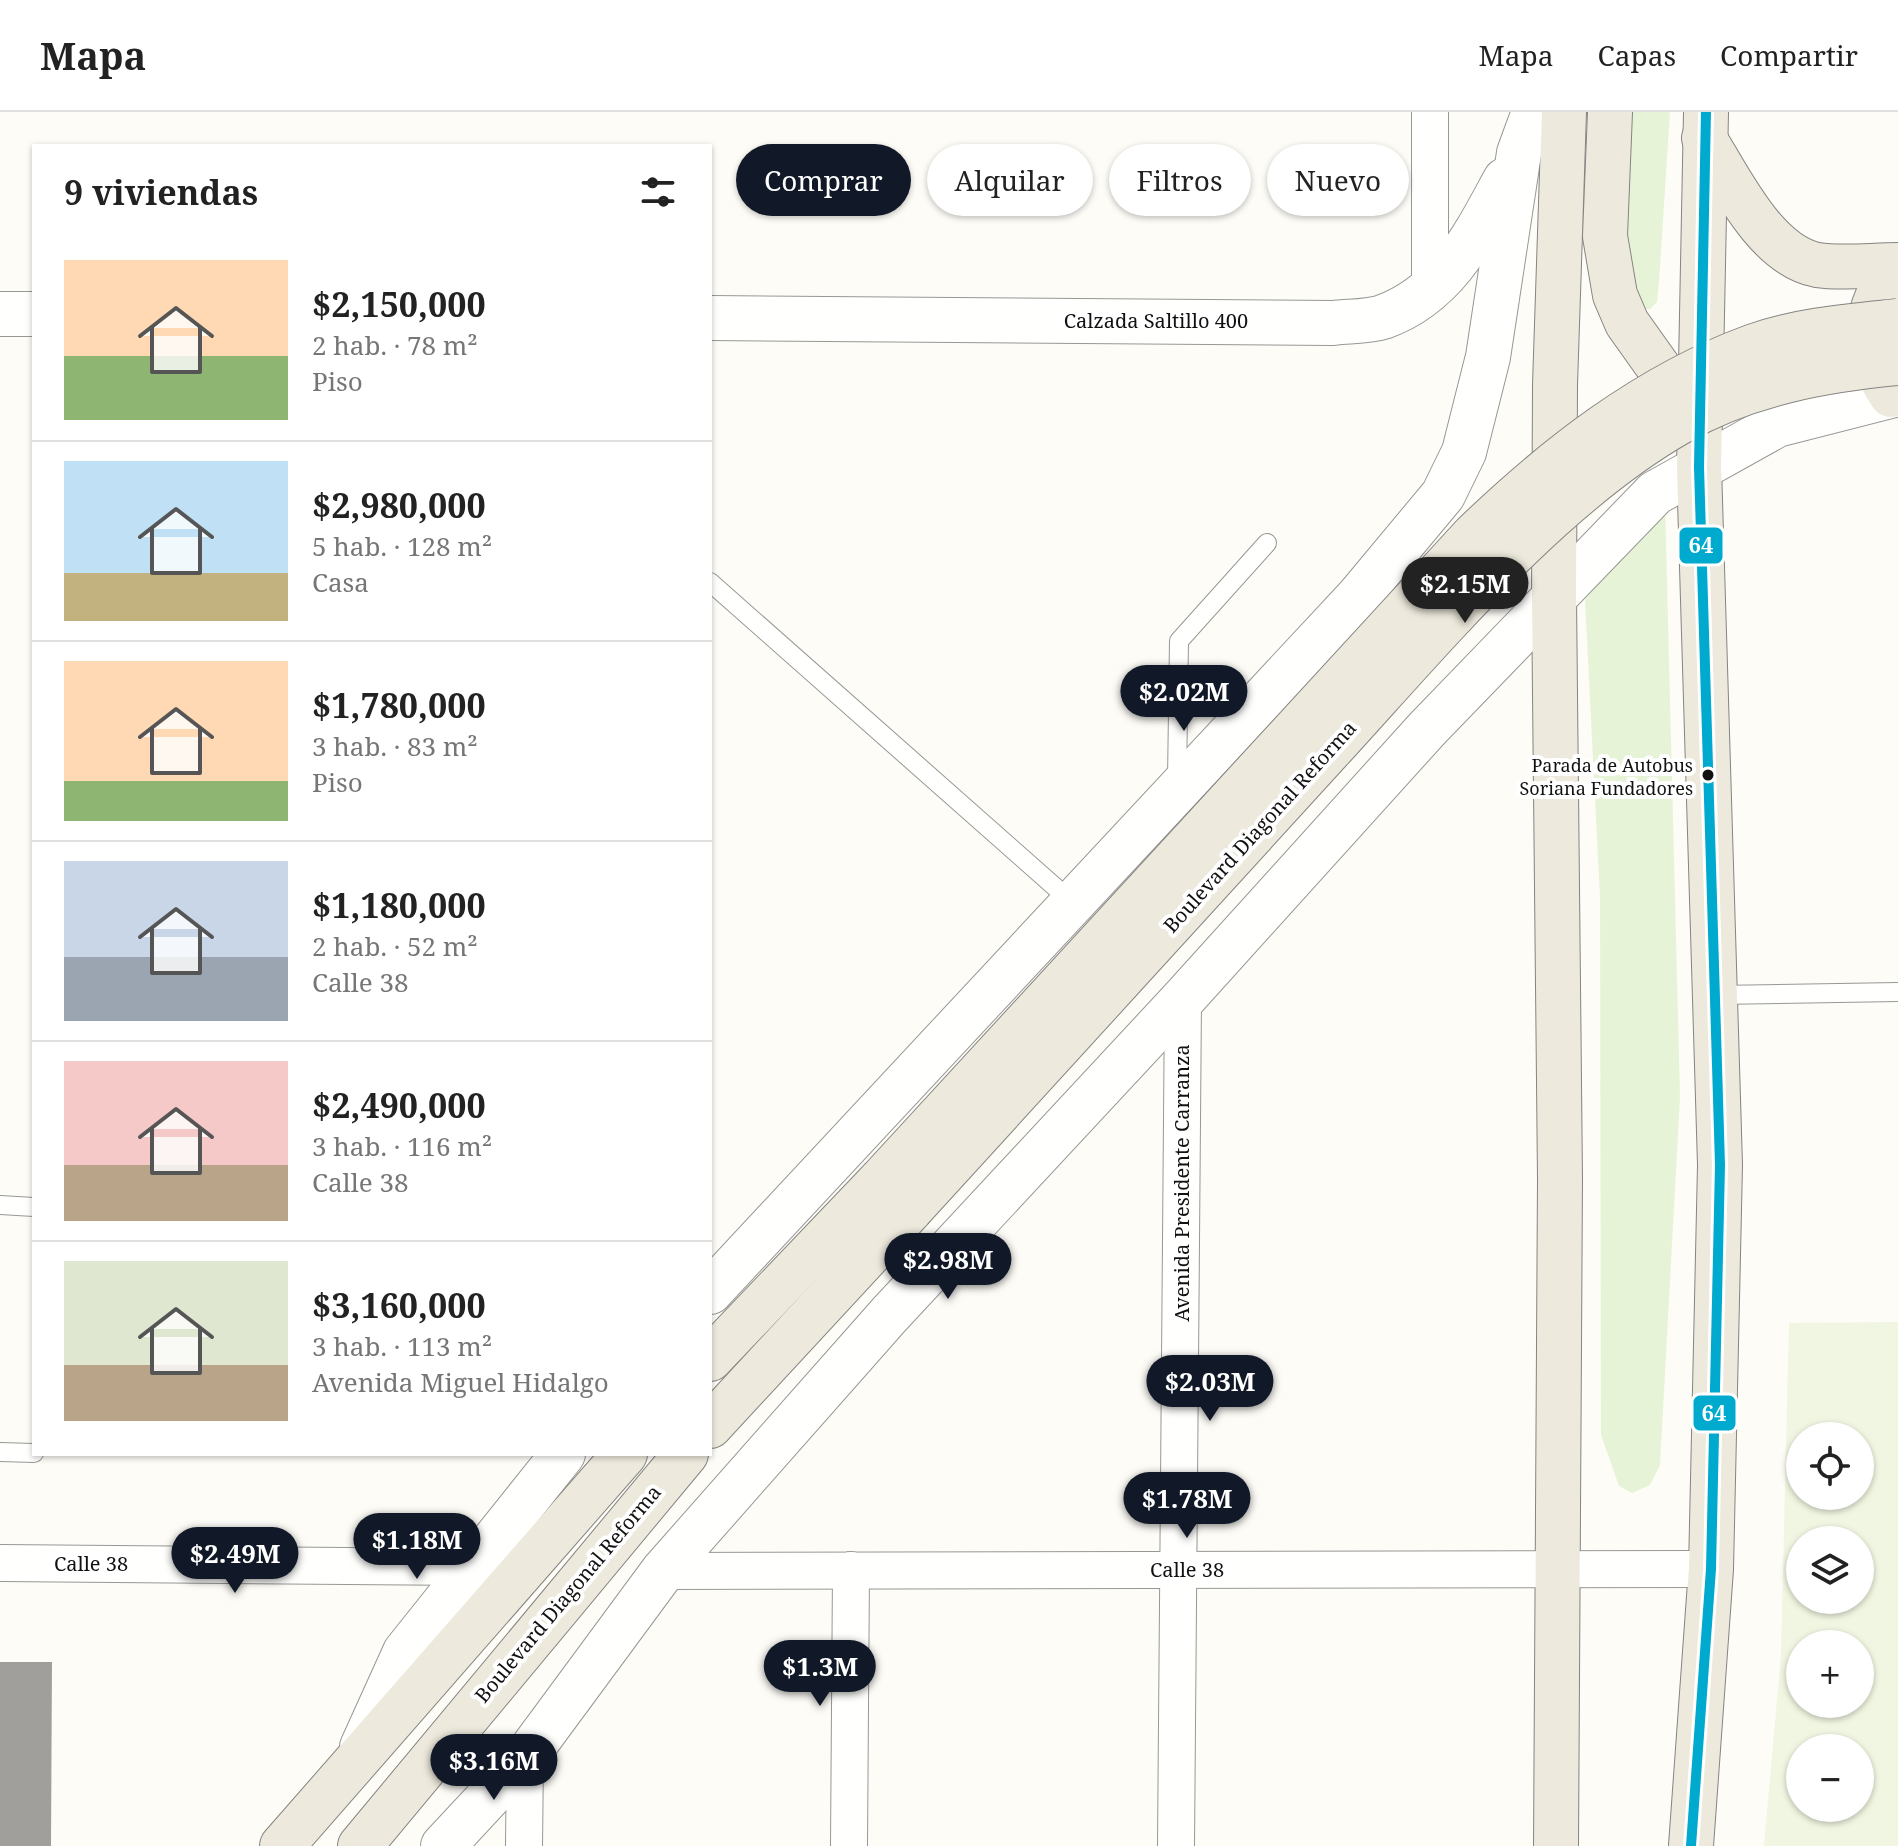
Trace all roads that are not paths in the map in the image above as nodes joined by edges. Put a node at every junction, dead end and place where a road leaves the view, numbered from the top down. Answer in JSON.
{"nodes":[{"id":1,"x":1430,"y":112,"type":"edge"},
{"id":2,"x":1534,"y":112,"type":"edge"},
{"id":3,"x":1564,"y":112,"type":"edge"},
{"id":4,"x":1610,"y":112,"type":"edge"},
{"id":5,"x":1705,"y":125,"type":"edge"},
{"id":6,"x":1519,"y":153,"type":"junction"},
{"id":7,"x":1898,"y":268,"type":"edge"},
{"id":8,"x":1430,"y":290,"type":"junction"},
{"id":9,"x":0,"y":314,"type":"edge"},
{"id":10,"x":32,"y":314,"type":"edge"},
{"id":11,"x":712,"y":318,"type":"edge"},
{"id":12,"x":1898,"y":321,"type":"edge"},
{"id":13,"x":1896,"y":384,"type":"edge"},
{"id":14,"x":1699,"y":467,"type":"junction"},
{"id":15,"x":1267,"y":543,"type":"dead end"},
{"id":16,"x":712,"y":584,"type":"edge"},
{"id":17,"x":1554,"y":596,"type":"junction"},
{"id":18,"x":1358,"y":597,"type":"junction"},
{"id":19,"x":1427,"y":729,"type":"junction"},
{"id":20,"x":1176,"y":791,"type":"junction"},
{"id":21,"x":1072,"y":902,"type":"junction"},
{"id":22,"x":1898,"y":992,"type":"edge"},
{"id":23,"x":1716,"y":995,"type":"junction"},
{"id":24,"x":1183,"y":999,"type":"junction"},
{"id":25,"x":896,"y":1195,"type":"junction"},
{"id":26,"x":0,"y":1205,"type":"edge"},
{"id":27,"x":32,"y":1207,"type":"edge"},
{"id":28,"x":712,"y":1290,"type":"edge"},
{"id":29,"x":712,"y":1357,"type":"edge"},
{"id":30,"x":712,"y":1424,"type":"edge"},
{"id":31,"x":0,"y":1452,"type":"edge"},
{"id":32,"x":32,"y":1453,"type":"edge"},
{"id":33,"x":561,"y":1456,"type":"edge"},
{"id":34,"x":623,"y":1456,"type":"edge"},
{"id":35,"x":684,"y":1456,"type":"edge"},
{"id":36,"x":0,"y":1563,"type":"edge"},
{"id":37,"x":471,"y":1567,"type":"junction"},
{"id":38,"x":1711,"y":1569,"type":"junction"},
{"id":39,"x":851,"y":1570,"type":"junction"},
{"id":40,"x":1178,"y":1570,"type":"junction"},
{"id":41,"x":1557,"y":1570,"type":"junction"},
{"id":42,"x":663,"y":1571,"type":"junction"},
{"id":43,"x":525,"y":1758,"type":"junction"},
{"id":44,"x":356,"y":1761,"type":"junction"},
{"id":45,"x":282,"y":1846,"type":"edge"},
{"id":46,"x":360,"y":1846,"type":"edge"},
{"id":47,"x":443,"y":1846,"type":"edge"},
{"id":48,"x":524,"y":1846,"type":"edge"},
{"id":49,"x":849,"y":1846,"type":"edge"},
{"id":50,"x":1176,"y":1846,"type":"edge"},
{"id":51,"x":1556,"y":1846,"type":"edge"},
{"id":52,"x":1691,"y":1846,"type":"edge"}],
"edges":[{"from":1,"to":8,"type":"street"},
{"from":2,"to":6,"type":"street"},
{"from":3,"to":17,"type":"main road"},
{"from":4,"to":14,"type":"main road"},
{"from":5,"to":7,"type":"main road"},
{"from":5,"to":14,"type":"main road"},
{"from":6,"to":8,"type":"street","name":"Calzada Saltillo 400"},
{"from":6,"to":18,"type":"street"},
{"from":7,"to":13,"type":"main road"},
{"from":8,"to":11,"type":"street","name":"Calzada Saltillo 400"},
{"from":9,"to":10,"type":"street"},
{"from":12,"to":25,"type":"main road","name":"Boulevard Diagonal Reforma","bridge":true},
{"from":13,"to":14,"type":"street"},
{"from":13,"to":25,"type":"main road","name":"Boulevard Diagonal Reforma","bridge":true},
{"from":14,"to":17,"type":"street"},
{"from":14,"to":23,"type":"main road"},
{"from":15,"to":20,"type":"lane"},
{"from":16,"to":21,"type":"lane"},
{"from":17,"to":19,"type":"street"},
{"from":17,"to":41,"type":"main road"},
{"from":18,"to":19,"type":"street"},
{"from":18,"to":20,"type":"street"},
{"from":19,"to":24,"type":"street"},
{"from":20,"to":21,"type":"street"},
{"from":21,"to":28,"type":"street"},
{"from":22,"to":23,"type":"lane"},
{"from":23,"to":38,"type":"main road"},
{"from":24,"to":40,"type":"street","name":"Avenida Presidente Carranza"},
{"from":24,"to":42,"type":"street"},
{"from":25,"to":29,"type":"main road","name":"Boulevard Diagonal Reforma"},
{"from":25,"to":30,"type":"main road","name":"Boulevard Diagonal Reforma"},
{"from":26,"to":27,"type":"lane"},
{"from":31,"to":32,"type":"lane"},
{"from":33,"to":37,"type":"street"},
{"from":34,"to":44,"type":"main road"},
{"from":35,"to":46,"type":"main road","name":"Boulevard Diagonal Reforma"},
{"from":36,"to":37,"type":"street","name":"Calle 38"},
{"from":37,"to":44,"type":"street"},
{"from":38,"to":41,"type":"street","name":"Calle 38"},
{"from":38,"to":52,"type":"main road"},
{"from":39,"to":40,"type":"street","name":"Calle 38"},
{"from":39,"to":42,"type":"street","name":"Calle 38"},
{"from":39,"to":49,"type":"street"},
{"from":40,"to":41,"type":"street","name":"Calle 38"},
{"from":40,"to":50,"type":"street","name":"Avenida Presidente Carranza"},
{"from":41,"to":51,"type":"main road"},
{"from":42,"to":43,"type":"street"},
{"from":43,"to":47,"type":"street"},
{"from":43,"to":48,"type":"street"},
{"from":44,"to":45,"type":"main road"}]}
